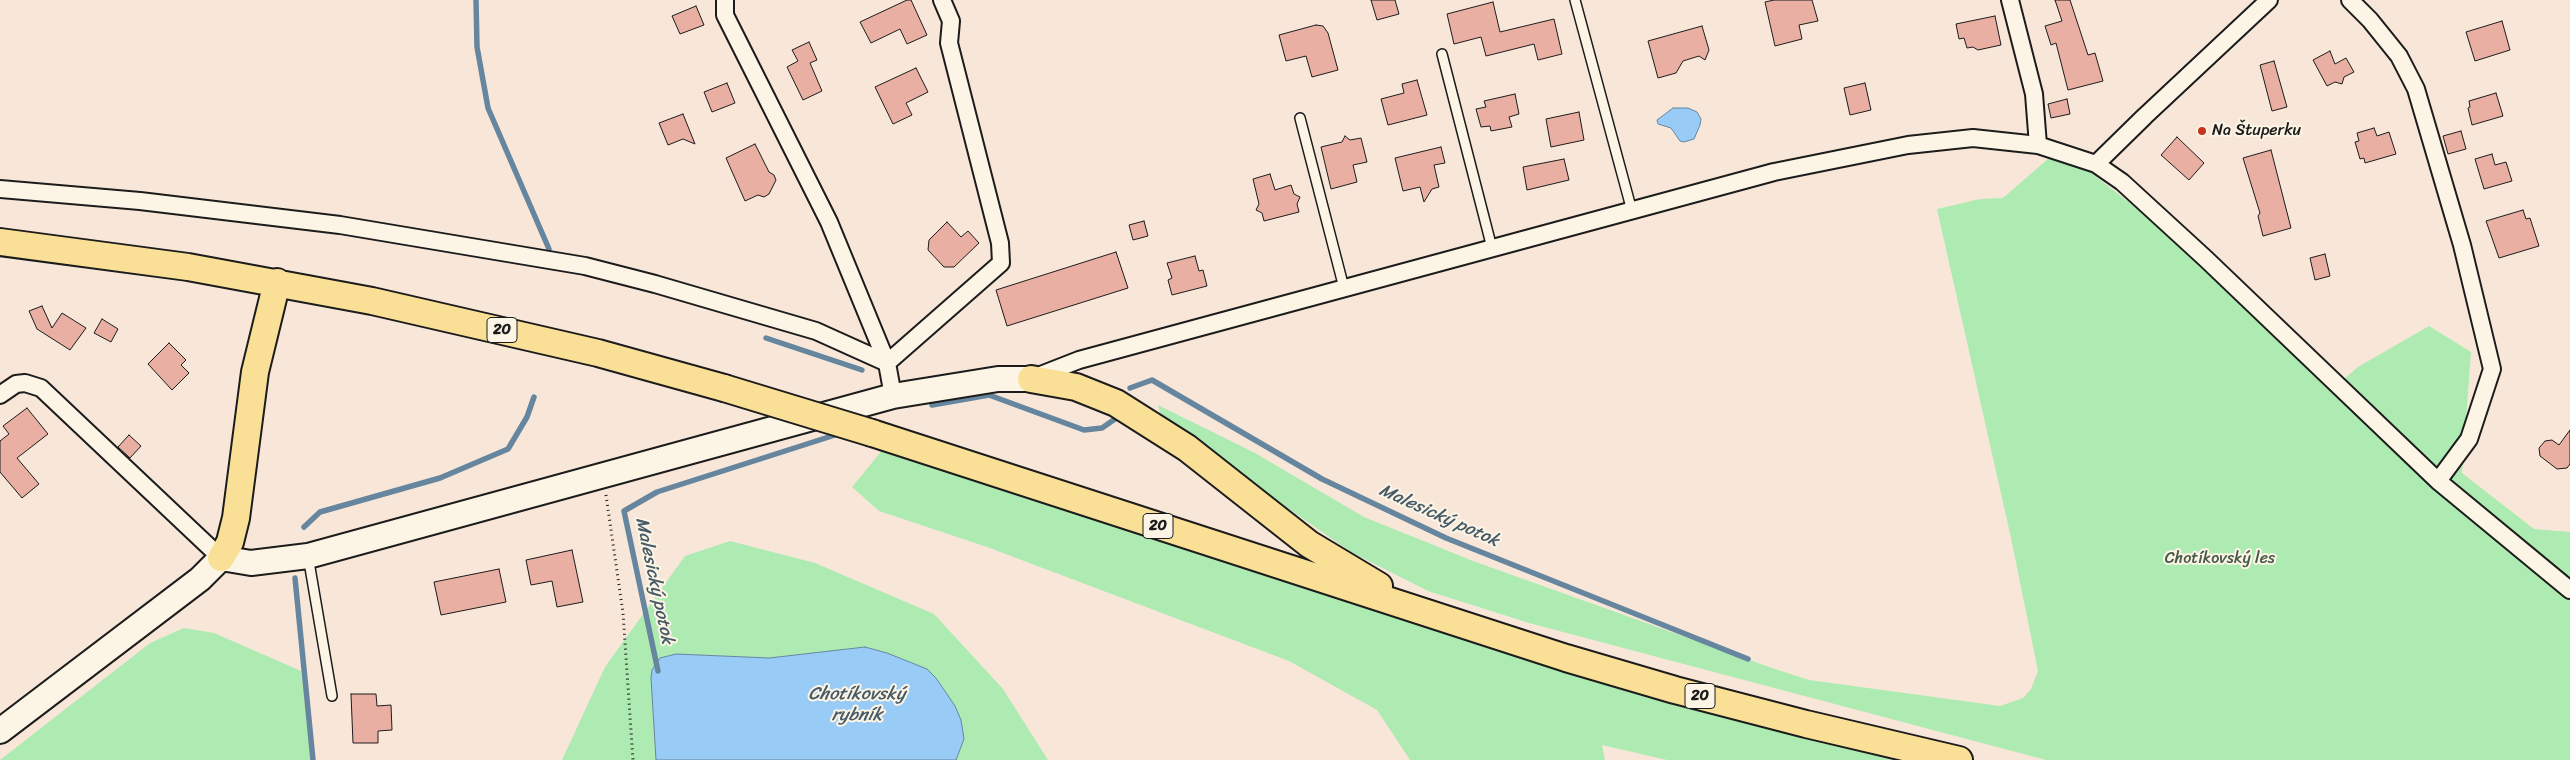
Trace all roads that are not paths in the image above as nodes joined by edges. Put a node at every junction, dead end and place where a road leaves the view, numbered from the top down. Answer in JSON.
{"nodes":[{"id":1,"x":725,"y":0,"type":"edge"},
{"id":2,"x":942,"y":0,"type":"edge"},
{"id":3,"x":1575,"y":0,"type":"edge"},
{"id":4,"x":2010,"y":0,"type":"edge"},
{"id":5,"x":2269,"y":0,"type":"edge"},
{"id":6,"x":2350,"y":0,"type":"edge"},
{"id":7,"x":2249,"y":8,"type":"edge"},
{"id":8,"x":1442,"y":54,"type":"dead end"},
{"id":9,"x":1300,"y":118,"type":"dead end"},
{"id":10,"x":2038,"y":145,"type":"junction"},
{"id":11,"x":2096,"y":164,"type":"junction"},
{"id":12,"x":0,"y":189,"type":"edge"},
{"id":13,"x":1632,"y":211,"type":"junction"},
{"id":14,"x":0,"y":242,"type":"edge"},
{"id":15,"x":1492,"y":248,"type":"junction"},
{"id":16,"x":278,"y":282,"type":"junction"},
{"id":17,"x":1344,"y":288,"type":"junction"},
{"id":18,"x":887,"y":363,"type":"junction"},
{"id":19,"x":1031,"y":379,"type":"junction"},
{"id":20,"x":0,"y":395,"type":"edge"},
{"id":21,"x":893,"y":396,"type":"junction"},
{"id":22,"x":2438,"y":481,"type":"junction"},
{"id":23,"x":308,"y":556,"type":"junction"},
{"id":24,"x":221,"y":558,"type":"junction"},
{"id":25,"x":2570,"y":590,"type":"edge"},
{"id":26,"x":1444,"y":619,"type":"junction"},
{"id":27,"x":332,"y":696,"type":"dead end"},
{"id":28,"x":0,"y":731,"type":"edge"},
{"id":29,"x":1959,"y":760,"type":"edge"}],
"edges":[{"from":1,"to":18,"type":"street"},
{"from":2,"to":18,"type":"street"},
{"from":3,"to":13,"type":"lane"},
{"from":4,"to":10,"type":"street"},
{"from":5,"to":7,"type":"street"},
{"from":6,"to":22,"type":"street"},
{"from":7,"to":11,"type":"street"},
{"from":8,"to":15,"type":"lane"},
{"from":9,"to":17,"type":"lane"},
{"from":10,"to":11,"type":"street"},
{"from":10,"to":13,"type":"street"},
{"from":11,"to":22,"type":"street"},
{"from":12,"to":18,"type":"street"},
{"from":13,"to":15,"type":"street"},
{"from":14,"to":16,"type":"main road","number":"20"},
{"from":15,"to":17,"type":"street"},
{"from":16,"to":24,"type":"main road"},
{"from":16,"to":26,"type":"main road","number":"20","bridge":true},
{"from":17,"to":19,"type":"street"},
{"from":18,"to":21,"type":"street"},
{"from":19,"to":21,"type":"street"},
{"from":19,"to":26,"type":"main road"},
{"from":20,"to":24,"type":"street"},
{"from":21,"to":23,"type":"street"},
{"from":22,"to":25,"type":"street"},
{"from":23,"to":24,"type":"street"},
{"from":23,"to":27,"type":"lane"},
{"from":24,"to":28,"type":"street"},
{"from":26,"to":29,"type":"main road","number":"20"}]}
